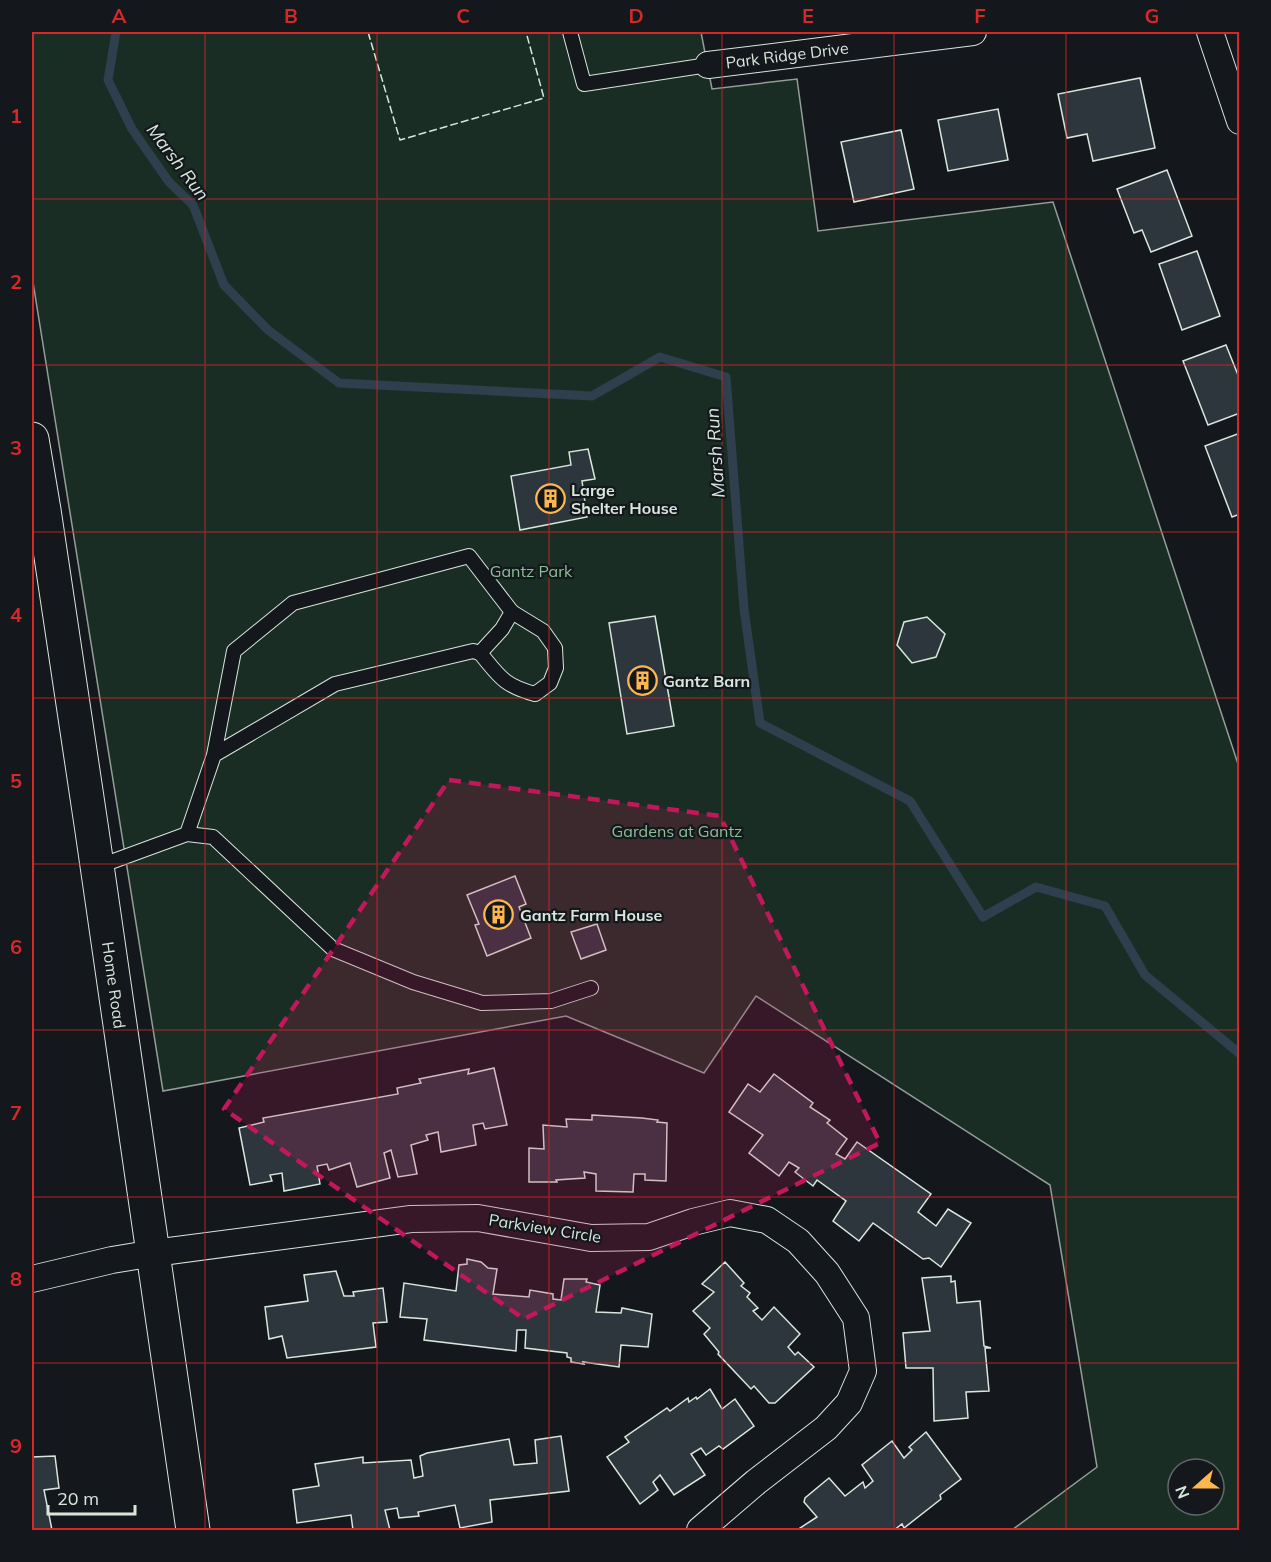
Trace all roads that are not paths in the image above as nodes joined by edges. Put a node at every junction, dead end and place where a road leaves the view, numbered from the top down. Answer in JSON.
{"nodes":[{"id":1,"x":570,"y":32,"type":"edge"},
{"id":2,"x":973,"y":32,"type":"edge"},
{"id":3,"x":1210,"y":32,"type":"edge"},
{"id":4,"x":708,"y":65,"type":"joint"},
{"id":5,"x":1239,"y":121,"type":"edge"},
{"id":6,"x":32,"y":439,"type":"edge"},
{"id":7,"x":512,"y":612,"type":"junction"},
{"id":8,"x":480,"y":653,"type":"junction"},
{"id":9,"x":214,"y":755,"type":"junction"},
{"id":10,"x":187,"y":834,"type":"junction"},
{"id":11,"x":97,"y":867,"type":"junction"},
{"id":12,"x":591,"y":988,"type":"dead end"},
{"id":13,"x":154,"y":1253,"type":"junction"},
{"id":14,"x":32,"y":1279,"type":"edge"},
{"id":15,"x":193,"y":1530,"type":"edge"},
{"id":16,"x":700,"y":1530,"type":"edge"}],
"edges":[{"from":1,"to":4,"type":"lane"},
{"from":2,"to":4,"type":"street","name":"Park Ridge Drive"},
{"from":3,"to":5,"type":"street"},
{"from":6,"to":11,"type":"street","name":"Home Road"},
{"from":7,"to":8,"type":"lane"},
{"from":7,"to":8,"type":"lane"},
{"from":7,"to":9,"type":"lane"},
{"from":8,"to":9,"type":"lane"},
{"from":9,"to":10,"type":"lane"},
{"from":10,"to":11,"type":"lane"},
{"from":10,"to":12,"type":"lane"},
{"from":11,"to":13,"type":"street","name":"Home Road"},
{"from":13,"to":14,"type":"street","name":"Parkview Circle"},
{"from":13,"to":15,"type":"street","name":"Home Road"},
{"from":13,"to":16,"type":"street","name":"Parkview Circle"}]}
